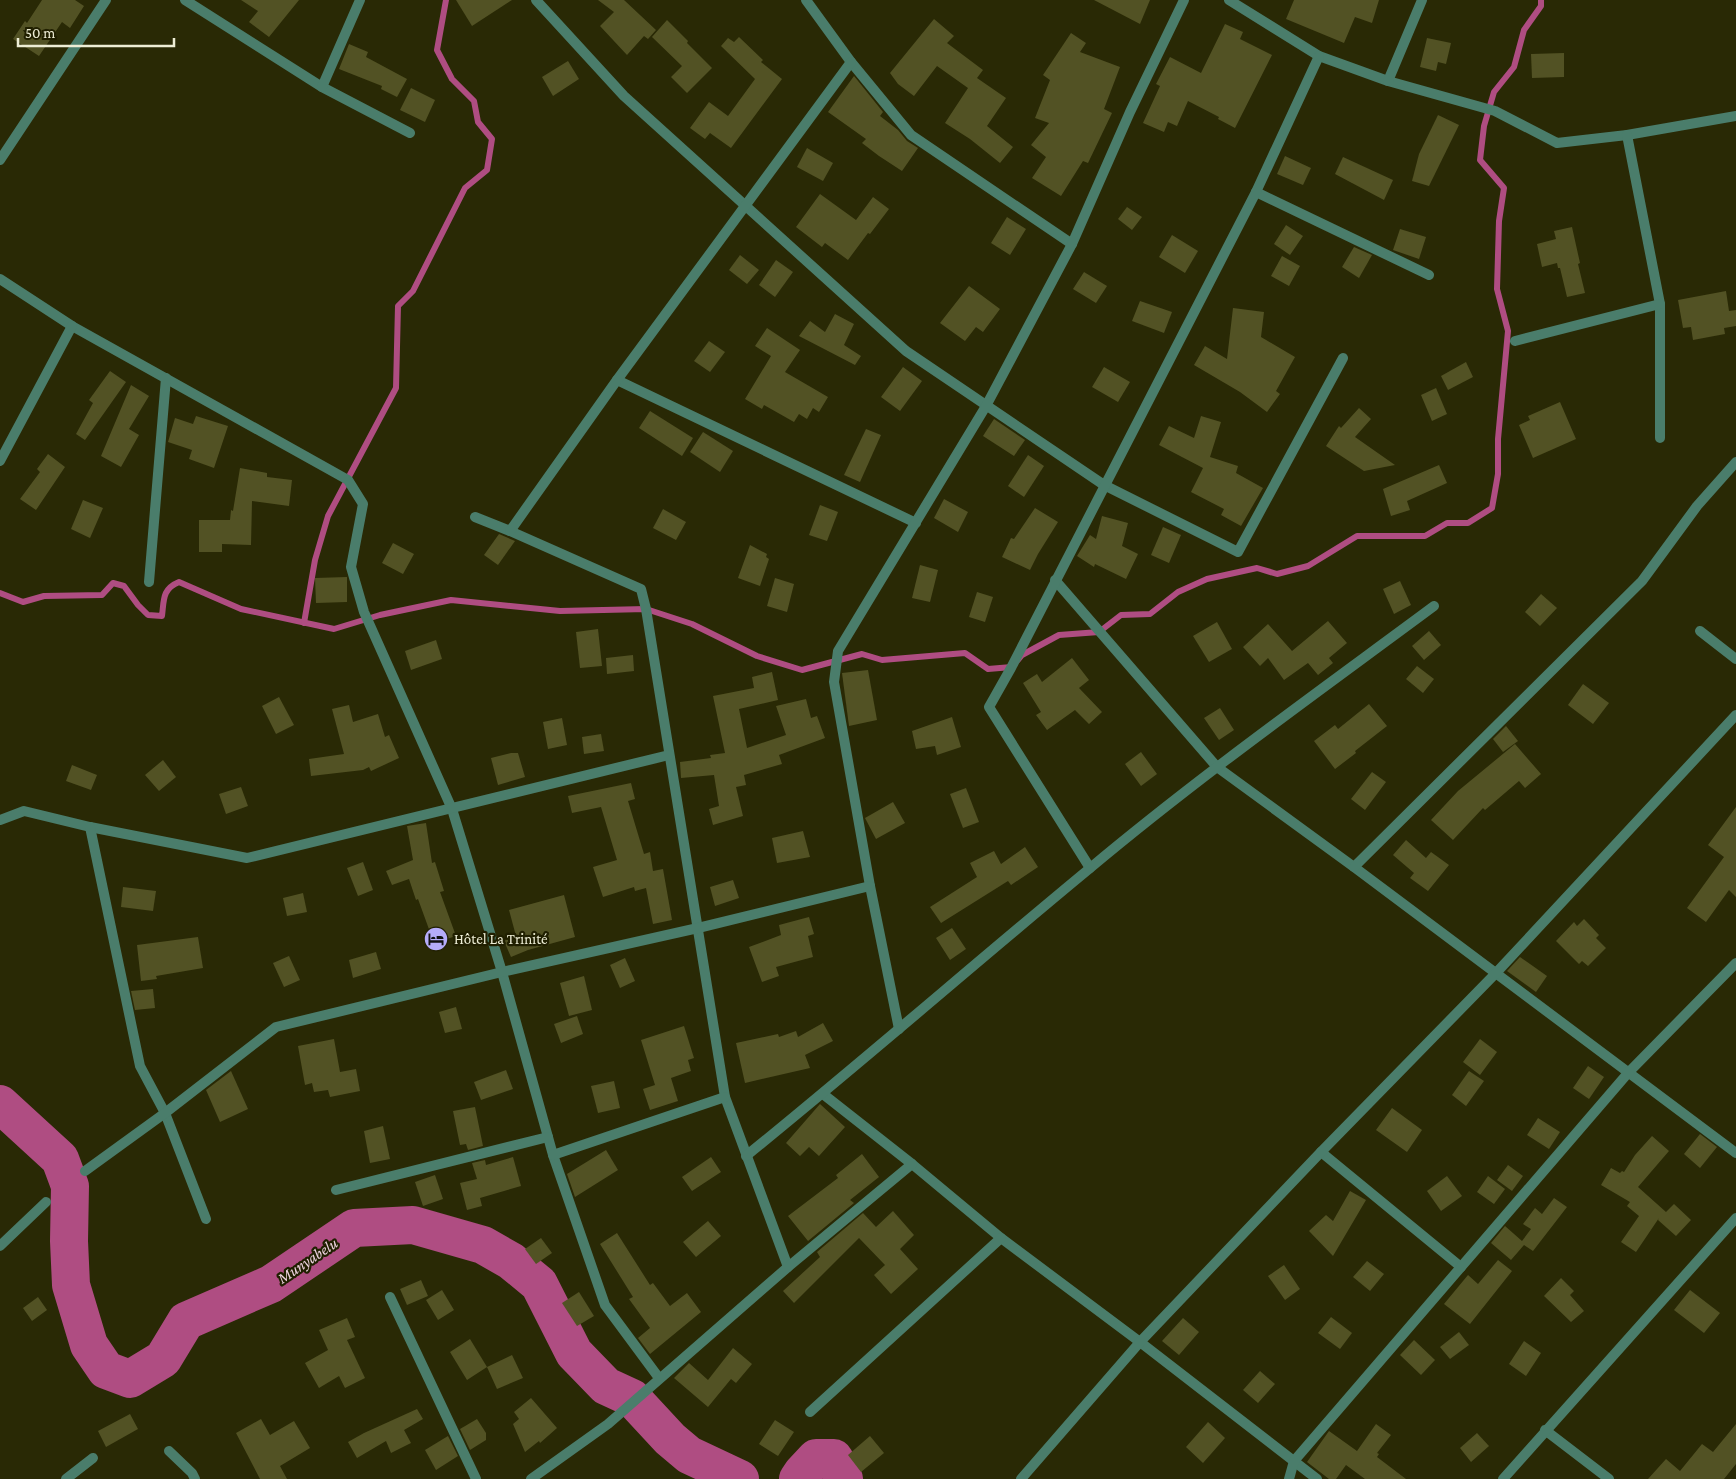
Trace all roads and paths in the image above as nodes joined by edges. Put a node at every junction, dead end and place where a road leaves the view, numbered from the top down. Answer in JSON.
{"nodes":[{"id":1,"x":106,"y":0,"type":"edge"},
{"id":2,"x":185,"y":0,"type":"edge"},
{"id":3,"x":360,"y":0,"type":"edge"},
{"id":4,"x":537,"y":0,"type":"edge"},
{"id":5,"x":806,"y":0,"type":"edge"},
{"id":6,"x":1184,"y":0,"type":"edge"},
{"id":7,"x":1228,"y":0,"type":"edge"},
{"id":8,"x":1422,"y":0,"type":"edge"},
{"id":9,"x":1319,"y":56,"type":"junction"},
{"id":10,"x":851,"y":62,"type":"junction"},
{"id":11,"x":1388,"y":81,"type":"junction"},
{"id":12,"x":322,"y":87,"type":"junction"},
{"id":13,"x":1736,"y":116,"type":"edge"},
{"id":14,"x":410,"y":133,"type":"dead end"},
{"id":15,"x":1626,"y":135,"type":"junction"},
{"id":16,"x":0,"y":160,"type":"edge"},
{"id":17,"x":1256,"y":192,"type":"junction"},
{"id":18,"x":745,"y":205,"type":"junction"},
{"id":19,"x":1072,"y":244,"type":"junction"},
{"id":20,"x":1429,"y":275,"type":"dead end"},
{"id":21,"x":0,"y":279,"type":"edge"},
{"id":22,"x":1660,"y":304,"type":"junction"},
{"id":23,"x":72,"y":326,"type":"junction"},
{"id":24,"x":1515,"y":341,"type":"dead end"},
{"id":25,"x":1343,"y":358,"type":"dead end"},
{"id":26,"x":166,"y":378,"type":"junction"},
{"id":27,"x":617,"y":380,"type":"junction"},
{"id":28,"x":986,"y":406,"type":"junction"},
{"id":29,"x":1660,"y":438,"type":"dead end"},
{"id":30,"x":0,"y":460,"type":"edge"},
{"id":31,"x":1736,"y":462,"type":"edge"},
{"id":32,"x":1104,"y":485,"type":"junction"},
{"id":33,"x":475,"y":517,"type":"dead end"},
{"id":34,"x":916,"y":523,"type":"junction"},
{"id":35,"x":510,"y":531,"type":"junction"},
{"id":36,"x":1055,"y":580,"type":"junction"},
{"id":37,"x":149,"y":582,"type":"dead end"},
{"id":38,"x":1434,"y":606,"type":"dead end"},
{"id":39,"x":1700,"y":631,"type":"dead end"},
{"id":40,"x":1736,"y":659,"type":"edge"},
{"id":41,"x":1736,"y":715,"type":"edge"},
{"id":42,"x":669,"y":755,"type":"junction"},
{"id":43,"x":1217,"y":767,"type":"junction"},
{"id":44,"x":452,"y":809,"type":"junction"},
{"id":45,"x":0,"y":820,"type":"edge"},
{"id":46,"x":90,"y":827,"type":"junction"},
{"id":47,"x":1354,"y":867,"type":"junction"},
{"id":48,"x":1090,"y":868,"type":"junction"},
{"id":49,"x":870,"y":886,"type":"junction"},
{"id":50,"x":698,"y":928,"type":"junction"},
{"id":51,"x":1736,"y":963,"type":"edge"},
{"id":52,"x":502,"y":972,"type":"junction"},
{"id":53,"x":1496,"y":973,"type":"junction"},
{"id":54,"x":899,"y":1030,"type":"junction"},
{"id":55,"x":1628,"y":1073,"type":"junction"},
{"id":56,"x":823,"y":1094,"type":"junction"},
{"id":57,"x":725,"y":1097,"type":"junction"},
{"id":58,"x":165,"y":1114,"type":"junction"},
{"id":59,"x":548,"y":1137,"type":"junction"},
{"id":60,"x":1321,"y":1152,"type":"junction"},
{"id":61,"x":1736,"y":1153,"type":"edge"},
{"id":62,"x":552,"y":1155,"type":"junction"},
{"id":63,"x":746,"y":1156,"type":"junction"},
{"id":64,"x":912,"y":1164,"type":"junction"},
{"id":65,"x":85,"y":1171,"type":"dead end"},
{"id":66,"x":336,"y":1190,"type":"dead end"},
{"id":67,"x":46,"y":1202,"type":"dead end"},
{"id":68,"x":1736,"y":1218,"type":"edge"},
{"id":69,"x":206,"y":1219,"type":"dead end"},
{"id":70,"x":1001,"y":1238,"type":"junction"},
{"id":71,"x":0,"y":1246,"type":"edge"},
{"id":72,"x":788,"y":1267,"type":"junction"},
{"id":73,"x":1461,"y":1267,"type":"junction"},
{"id":74,"x":390,"y":1297,"type":"dead end"},
{"id":75,"x":1140,"y":1342,"type":"junction"},
{"id":76,"x":659,"y":1378,"type":"junction"},
{"id":77,"x":810,"y":1412,"type":"dead end"},
{"id":78,"x":1545,"y":1430,"type":"junction"},
{"id":79,"x":169,"y":1451,"type":"dead end"},
{"id":80,"x":93,"y":1458,"type":"dead end"},
{"id":81,"x":1294,"y":1461,"type":"junction"},
{"id":82,"x":66,"y":1479,"type":"edge"},
{"id":83,"x":195,"y":1479,"type":"edge"},
{"id":84,"x":476,"y":1479,"type":"edge"},
{"id":85,"x":531,"y":1479,"type":"edge"},
{"id":86,"x":1021,"y":1479,"type":"edge"},
{"id":87,"x":1289,"y":1479,"type":"edge"},
{"id":88,"x":1317,"y":1479,"type":"edge"},
{"id":89,"x":1503,"y":1479,"type":"edge"},
{"id":90,"x":1609,"y":1479,"type":"edge"}],
"edges":[{"from":1,"to":16,"type":"street"},
{"from":2,"to":12,"type":"street"},
{"from":3,"to":12,"type":"street"},
{"from":4,"to":18,"type":"street"},
{"from":5,"to":10,"type":"street"},
{"from":6,"to":19,"type":"street"},
{"from":7,"to":9,"type":"street"},
{"from":8,"to":11,"type":"street"},
{"from":9,"to":11,"type":"street"},
{"from":9,"to":17,"type":"street"},
{"from":10,"to":18,"type":"street"},
{"from":10,"to":19,"type":"street"},
{"from":11,"to":15,"type":"street"},
{"from":12,"to":14,"type":"street"},
{"from":13,"to":15,"type":"street"},
{"from":15,"to":22,"type":"street"},
{"from":17,"to":20,"type":"street"},
{"from":17,"to":32,"type":"street"},
{"from":18,"to":27,"type":"street"},
{"from":18,"to":28,"type":"street"},
{"from":19,"to":28,"type":"street"},
{"from":21,"to":23,"type":"street"},
{"from":22,"to":24,"type":"street"},
{"from":22,"to":29,"type":"street"},
{"from":23,"to":26,"type":"street"},
{"from":23,"to":30,"type":"street"},
{"from":25,"to":32,"type":"street"},
{"from":26,"to":37,"type":"street"},
{"from":26,"to":44,"type":"street"},
{"from":27,"to":34,"type":"street"},
{"from":27,"to":35,"type":"street"},
{"from":28,"to":32,"type":"street"},
{"from":28,"to":34,"type":"street"},
{"from":31,"to":47,"type":"street"},
{"from":32,"to":36,"type":"street"},
{"from":33,"to":35,"type":"street"},
{"from":34,"to":49,"type":"street"},
{"from":35,"to":42,"type":"street"},
{"from":36,"to":43,"type":"street"},
{"from":36,"to":48,"type":"street"},
{"from":38,"to":43,"type":"street"},
{"from":39,"to":40,"type":"street"},
{"from":41,"to":53,"type":"street"},
{"from":42,"to":44,"type":"street"},
{"from":42,"to":50,"type":"street"},
{"from":43,"to":47,"type":"street"},
{"from":43,"to":48,"type":"street"},
{"from":44,"to":46,"type":"street"},
{"from":44,"to":52,"type":"street"},
{"from":45,"to":46,"type":"street"},
{"from":46,"to":58,"type":"street"},
{"from":47,"to":53,"type":"street"},
{"from":48,"to":54,"type":"street"},
{"from":49,"to":50,"type":"street"},
{"from":49,"to":54,"type":"street"},
{"from":50,"to":52,"type":"street"},
{"from":50,"to":57,"type":"street"},
{"from":51,"to":55,"type":"street"},
{"from":52,"to":58,"type":"street"},
{"from":52,"to":59,"type":"street"},
{"from":53,"to":55,"type":"street"},
{"from":53,"to":60,"type":"street"},
{"from":54,"to":56,"type":"street"},
{"from":55,"to":61,"type":"street"},
{"from":55,"to":73,"type":"street"},
{"from":56,"to":63,"type":"street"},
{"from":56,"to":64,"type":"street"},
{"from":57,"to":62,"type":"street"},
{"from":57,"to":63,"type":"street"},
{"from":58,"to":65,"type":"street"},
{"from":58,"to":69,"type":"street"},
{"from":59,"to":62,"type":"street"},
{"from":59,"to":66,"type":"street"},
{"from":60,"to":73,"type":"street"},
{"from":60,"to":75,"type":"street"},
{"from":62,"to":76,"type":"street"},
{"from":63,"to":72,"type":"street"},
{"from":64,"to":70,"type":"street"},
{"from":64,"to":72,"type":"street"},
{"from":67,"to":71,"type":"street"},
{"from":68,"to":78,"type":"street"},
{"from":70,"to":75,"type":"street"},
{"from":70,"to":77,"type":"street"},
{"from":72,"to":76,"type":"street"},
{"from":73,"to":81,"type":"street"},
{"from":74,"to":84,"type":"street"},
{"from":75,"to":81,"type":"street"},
{"from":75,"to":86,"type":"street"},
{"from":76,"to":85,"type":"street"},
{"from":78,"to":89,"type":"street"},
{"from":78,"to":90,"type":"street"},
{"from":79,"to":83,"type":"street"},
{"from":80,"to":82,"type":"street"},
{"from":81,"to":87,"type":"street"},
{"from":81,"to":88,"type":"street"}]}
